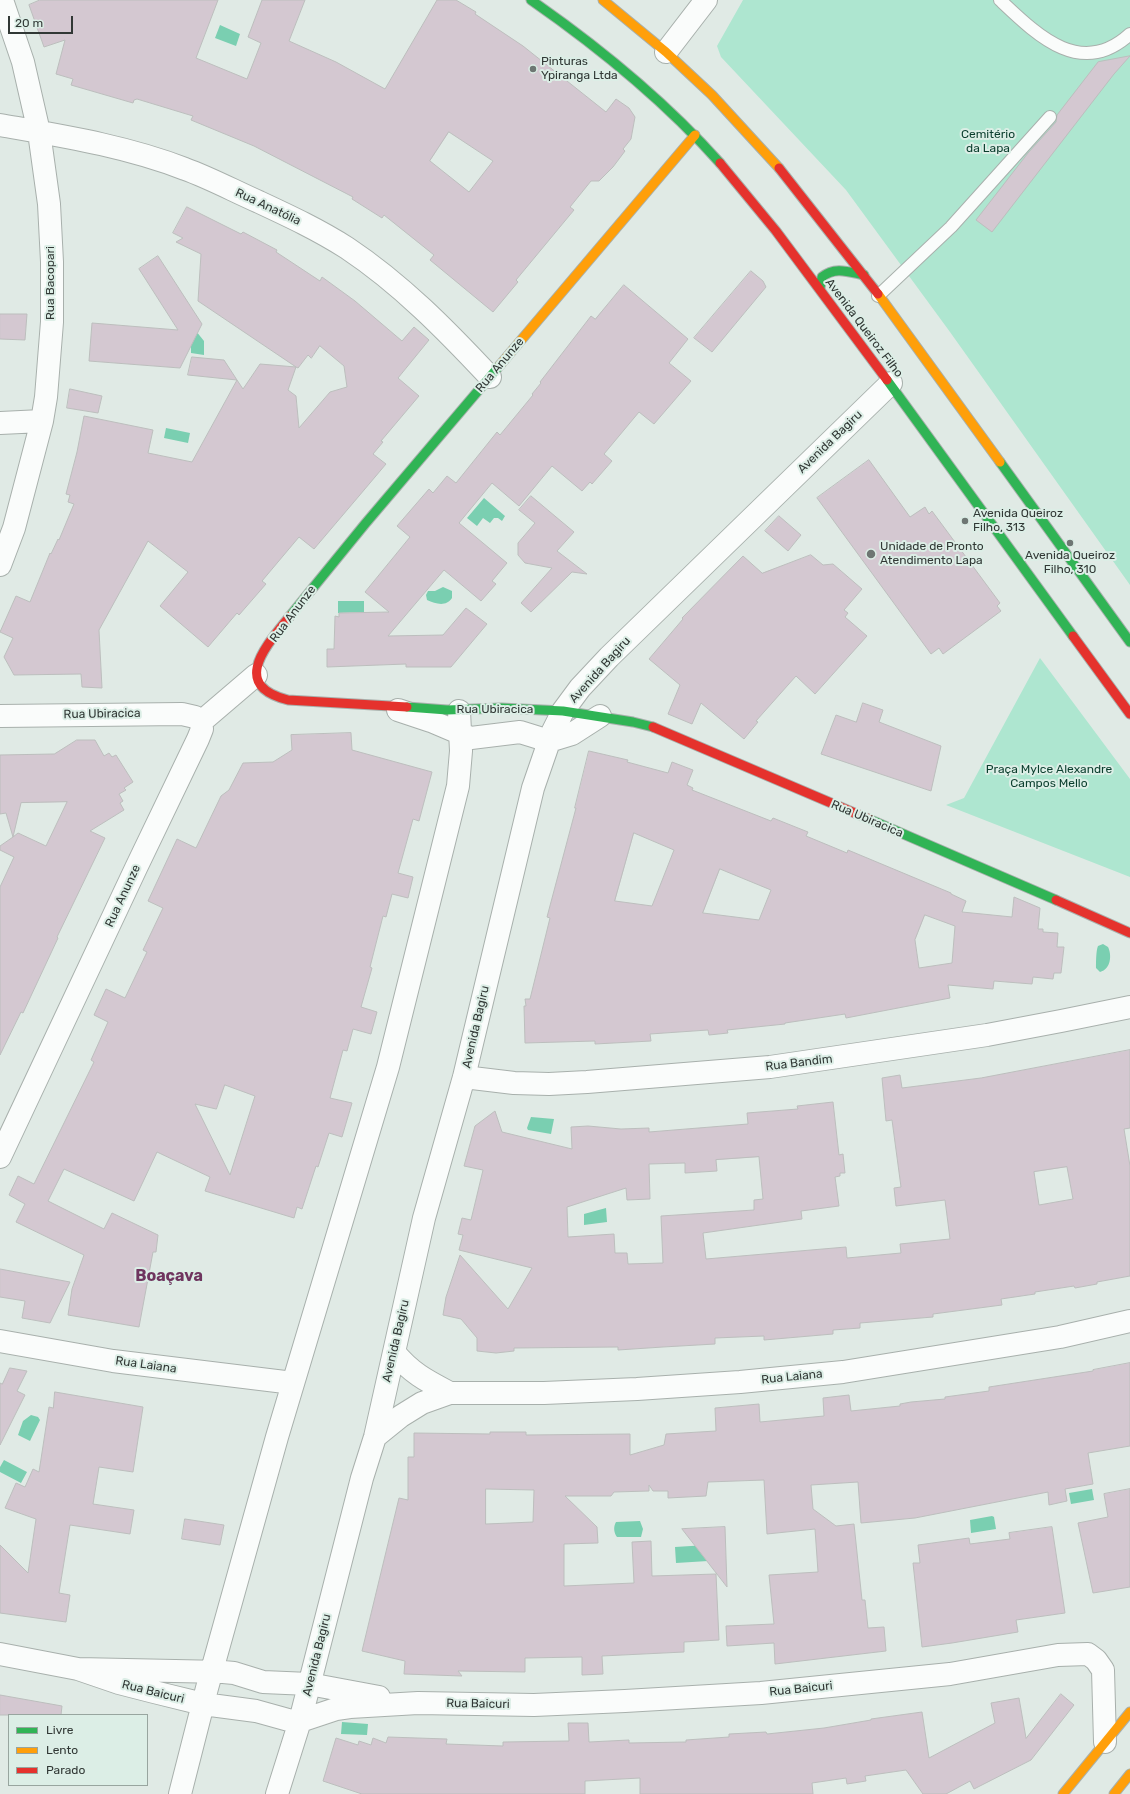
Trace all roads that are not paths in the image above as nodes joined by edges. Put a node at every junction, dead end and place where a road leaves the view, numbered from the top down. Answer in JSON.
{"nodes":[{"id":1,"x":2,"y":0,"type":"edge"},
{"id":2,"x":530,"y":0,"type":"edge"},
{"id":3,"x":602,"y":0,"type":"edge"},
{"id":4,"x":706,"y":0,"type":"edge"},
{"id":5,"x":1000,"y":0,"type":"edge"},
{"id":6,"x":1130,"y":34,"type":"edge"},
{"id":7,"x":666,"y":52,"type":"junction"},
{"id":8,"x":1050,"y":117,"type":"dead end"},
{"id":9,"x":0,"y":125,"type":"edge"},
{"id":10,"x":39,"y":132,"type":"junction"},
{"id":11,"x":695,"y":135,"type":"junction"},
{"id":12,"x":864,"y":275,"type":"junction"},
{"id":13,"x":820,"y":288,"type":"junction"},
{"id":14,"x":878,"y":296,"type":"junction"},
{"id":15,"x":490,"y":377,"type":"junction"},
{"id":16,"x":890,"y":383,"type":"junction"},
{"id":17,"x":42,"y":422,"type":"junction"},
{"id":18,"x":0,"y":423,"type":"edge"},
{"id":19,"x":0,"y":565,"type":"edge"},
{"id":20,"x":1130,"y":642,"type":"edge"},
{"id":21,"x":256,"y":675,"type":"junction"},
{"id":22,"x":390,"y":707,"type":"junction"},
{"id":23,"x":459,"y":711,"type":"junction"},
{"id":24,"x":563,"y":711,"type":"junction"},
{"id":25,"x":1130,"y":714,"type":"edge"},
{"id":26,"x":0,"y":716,"type":"edge"},
{"id":27,"x":600,"y":716,"type":"junction"},
{"id":28,"x":201,"y":722,"type":"junction"},
{"id":29,"x":461,"y":734,"type":"junction"},
{"id":30,"x":549,"y":740,"type":"junction"},
{"id":31,"x":1130,"y":933,"type":"edge"},
{"id":32,"x":1130,"y":1006,"type":"edge"},
{"id":33,"x":464,"y":1077,"type":"junction"},
{"id":34,"x":0,"y":1158,"type":"edge"},
{"id":35,"x":1130,"y":1321,"type":"edge"},
{"id":36,"x":0,"y":1341,"type":"edge"},
{"id":37,"x":394,"y":1352,"type":"junction"},
{"id":38,"x":293,"y":1382,"type":"junction"},
{"id":39,"x":450,"y":1394,"type":"junction"},
{"id":40,"x":375,"y":1437,"type":"junction"},
{"id":41,"x":0,"y":1654,"type":"edge"},
{"id":42,"x":78,"y":1669,"type":"junction"},
{"id":43,"x":211,"y":1672,"type":"junction"},
{"id":44,"x":309,"y":1684,"type":"junction"},
{"id":45,"x":418,"y":1703,"type":"junction"},
{"id":46,"x":203,"y":1704,"type":"junction"},
{"id":47,"x":1130,"y":1712,"type":"edge"},
{"id":48,"x":300,"y":1721,"type":"junction"},
{"id":49,"x":1105,"y":1742,"type":"junction"},
{"id":50,"x":1130,"y":1774,"type":"edge"},
{"id":51,"x":180,"y":1794,"type":"edge"},
{"id":52,"x":277,"y":1794,"type":"edge"},
{"id":53,"x":1063,"y":1794,"type":"edge"},
{"id":54,"x":1114,"y":1794,"type":"edge"}],
"edges":[{"from":1,"to":10,"type":"street","name":"Rua Bacopari"},
{"from":2,"to":11,"type":"main road","name":"Avenida Queiroz Filho"},
{"from":3,"to":7,"type":"main road"},
{"from":4,"to":7,"type":"street"},
{"from":5,"to":6,"type":"lane"},
{"from":7,"to":12,"type":"main road"},
{"from":8,"to":14,"type":"lane"},
{"from":9,"to":10,"type":"street","name":"Rua Anatólia"},
{"from":10,"to":15,"type":"street","name":"Rua Anatólia"},
{"from":10,"to":17,"type":"street","name":"Rua Bacopari"},
{"from":11,"to":13,"type":"main road","name":"Avenida Queiroz Filho"},
{"from":11,"to":15,"type":"main road","name":"Rua Anunze"},
{"from":12,"to":13,"type":"main road"},
{"from":12,"to":14,"type":"main road"},
{"from":13,"to":16,"type":"main road","name":"Avenida Queiroz Filho"},
{"from":14,"to":20,"type":"main road"},
{"from":15,"to":21,"type":"main road","name":"Rua Anunze"},
{"from":16,"to":24,"type":"street","name":"Avenida Bagiru"},
{"from":16,"to":25,"type":"main road","name":"Avenida Queiroz Filho"},
{"from":17,"to":18,"type":"street"},
{"from":17,"to":19,"type":"street","name":"Rua Bacopari"},
{"from":21,"to":22,"type":"main road","name":"Rua Ubiracica"},
{"from":21,"to":28,"type":"street","name":"Rua Anunze"},
{"from":22,"to":23,"type":"main road","name":"Rua Ubiracica"},
{"from":22,"to":29,"type":"street","name":"Rua Ubiracica"},
{"from":23,"to":24,"type":"main road","name":"Rua Ubiracica"},
{"from":23,"to":29,"type":"street"},
{"from":24,"to":27,"type":"main road","name":"Rua Ubiracica"},
{"from":24,"to":30,"type":"street","name":"Avenida Bagiru"},
{"from":26,"to":28,"type":"street","name":"Rua Ubiracica"},
{"from":27,"to":30,"type":"street"},
{"from":27,"to":31,"type":"main road","name":"Rua Ubiracica"},
{"from":28,"to":34,"type":"street","name":"Rua Anunze"},
{"from":29,"to":30,"type":"street","name":"Rua Ubiracica"},
{"from":29,"to":38,"type":"street"},
{"from":30,"to":33,"type":"street","name":"Avenida Bagiru"},
{"from":32,"to":33,"type":"street","name":"Rua Bandim"},
{"from":33,"to":37,"type":"street","name":"Avenida Bagiru"},
{"from":35,"to":39,"type":"street","name":"Rua Laiana"},
{"from":36,"to":38,"type":"street","name":"Rua Laiana"},
{"from":37,"to":39,"type":"street","name":"Rua Laiana"},
{"from":37,"to":40,"type":"street","name":"Avenida Bagiru"},
{"from":38,"to":43,"type":"street"},
{"from":39,"to":40,"type":"street","name":"Rua Laiana"},
{"from":40,"to":44,"type":"street","name":"Avenida Bagiru"},
{"from":41,"to":42,"type":"street","name":"Rua Baicuri"},
{"from":42,"to":43,"type":"street","name":"Rua Baicuri"},
{"from":42,"to":46,"type":"street","name":"Rua Baicuri"},
{"from":43,"to":44,"type":"street","name":"Rua Baicuri"},
{"from":43,"to":46,"type":"street"},
{"from":44,"to":45,"type":"street","name":"Rua Baicuri"},
{"from":44,"to":48,"type":"street","name":"Avenida Bagiru"},
{"from":45,"to":48,"type":"street","name":"Rua Baicuri"},
{"from":45,"to":49,"type":"street","name":"Rua Baicuri"},
{"from":46,"to":48,"type":"street","name":"Rua Baicuri"},
{"from":46,"to":51,"type":"street"},
{"from":47,"to":49,"type":"main road"},
{"from":48,"to":52,"type":"street","name":"Avenida Bagiru"},
{"from":49,"to":53,"type":"main road"},
{"from":50,"to":54,"type":"main road"}]}
